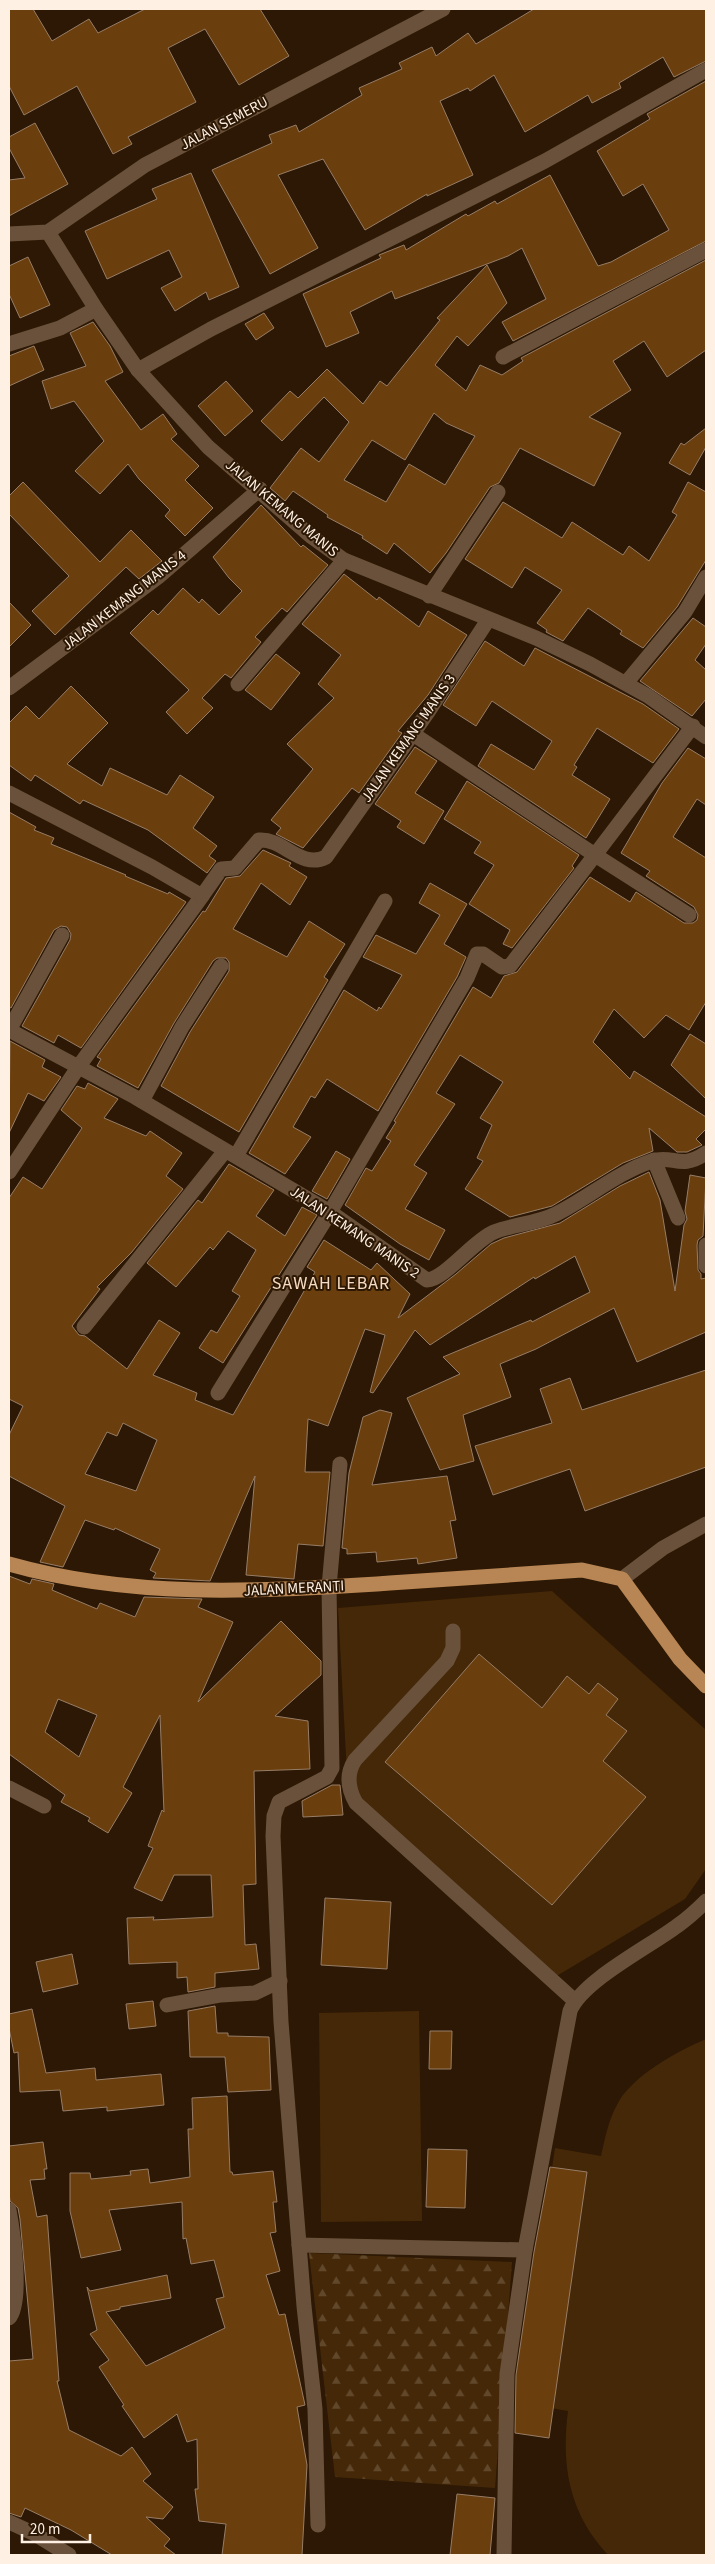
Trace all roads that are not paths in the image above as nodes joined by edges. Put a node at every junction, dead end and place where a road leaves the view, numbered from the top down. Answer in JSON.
{"nodes":[{"id":1,"x":443,"y":9,"type":"edge"},
{"id":2,"x":706,"y":70,"type":"edge"},
{"id":3,"x":48,"y":232,"type":"junction"},
{"id":4,"x":9,"y":234,"type":"edge"},
{"id":5,"x":706,"y":250,"type":"edge"},
{"id":6,"x":96,"y":309,"type":"junction"},
{"id":7,"x":9,"y":344,"type":"edge"},
{"id":8,"x":503,"y":356,"type":"dead end"},
{"id":9,"x":138,"y":370,"type":"junction"},
{"id":10,"x":260,"y":489,"type":"junction"},
{"id":11,"x":498,"y":492,"type":"dead end"},
{"id":12,"x":344,"y":560,"type":"junction"},
{"id":13,"x":706,"y":577,"type":"edge"},
{"id":14,"x":429,"y":596,"type":"junction"},
{"id":15,"x":488,"y":620,"type":"junction"},
{"id":16,"x":238,"y":684,"type":"dead end"},
{"id":17,"x":626,"y":684,"type":"junction"},
{"id":18,"x":9,"y":688,"type":"edge"},
{"id":19,"x":693,"y":726,"type":"junction"},
{"id":20,"x":413,"y":734,"type":"junction"},
{"id":21,"x":706,"y":736,"type":"edge"},
{"id":22,"x":9,"y":793,"type":"edge"},
{"id":23,"x":595,"y":855,"type":"junction"},
{"id":24,"x":202,"y":896,"type":"junction"},
{"id":25,"x":385,"y":901,"type":"dead end"},
{"id":26,"x":688,"y":915,"type":"dead end"},
{"id":27,"x":62,"y":935,"type":"dead end"},
{"id":28,"x":221,"y":966,"type":"dead end"},
{"id":29,"x":9,"y":1030,"type":"edge"},
{"id":30,"x":79,"y":1066,"type":"junction"},
{"id":31,"x":142,"y":1101,"type":"junction"},
{"id":32,"x":706,"y":1153,"type":"edge"},
{"id":33,"x":230,"y":1154,"type":"junction"},
{"id":34,"x":654,"y":1160,"type":"junction"},
{"id":35,"x":9,"y":1172,"type":"edge"},
{"id":36,"x":330,"y":1212,"type":"junction"},
{"id":37,"x":678,"y":1218,"type":"dead end"},
{"id":38,"x":706,"y":1245,"type":"edge"},
{"id":39,"x":706,"y":1266,"type":"edge"},
{"id":40,"x":84,"y":1327,"type":"dead end"},
{"id":41,"x":218,"y":1393,"type":"dead end"},
{"id":42,"x":340,"y":1464,"type":"dead end"},
{"id":43,"x":706,"y":1524,"type":"edge"},
{"id":44,"x":9,"y":1564,"type":"edge"},
{"id":45,"x":622,"y":1579,"type":"junction"},
{"id":46,"x":329,"y":1587,"type":"junction"},
{"id":47,"x":453,"y":1632,"type":"dead end"},
{"id":48,"x":706,"y":1686,"type":"edge"},
{"id":49,"x":9,"y":1788,"type":"edge"},
{"id":50,"x":44,"y":1806,"type":"dead end"},
{"id":51,"x":706,"y":1901,"type":"edge"},
{"id":52,"x":280,"y":1981,"type":"junction"},
{"id":53,"x":574,"y":2001,"type":"junction"},
{"id":54,"x":168,"y":2005,"type":"dead end"},
{"id":55,"x":9,"y":2210,"type":"edge"},
{"id":56,"x":298,"y":2245,"type":"junction"},
{"id":57,"x":525,"y":2250,"type":"junction"},
{"id":58,"x":9,"y":2318,"type":"edge"},
{"id":59,"x":9,"y":2522,"type":"edge"},
{"id":60,"x":318,"y":2525,"type":"dead end"},
{"id":61,"x":69,"y":2555,"type":"edge"},
{"id":62,"x":504,"y":2555,"type":"edge"}],
"edges":[{"from":1,"to":3,"type":"street","name":"JALAN SEMERU"},
{"from":2,"to":9,"type":"street"},
{"from":3,"to":4,"type":"street"},
{"from":3,"to":6,"type":"street","name":"JALAN KEMANG MANIS"},
{"from":5,"to":8,"type":"street"},
{"from":6,"to":7,"type":"street"},
{"from":6,"to":9,"type":"street","name":"JALAN KEMANG MANIS"},
{"from":9,"to":10,"type":"street","name":"JALAN KEMANG MANIS"},
{"from":10,"to":12,"type":"street","name":"JALAN KEMANG MANIS"},
{"from":10,"to":18,"type":"street","name":"JALAN KEMANG MANIS 4"},
{"from":11,"to":14,"type":"street"},
{"from":12,"to":14,"type":"street","name":"JALAN KEMANG MANIS"},
{"from":12,"to":16,"type":"street"},
{"from":13,"to":17,"type":"street"},
{"from":14,"to":15,"type":"street","name":"JALAN KEMANG MANIS"},
{"from":15,"to":17,"type":"street","name":"JALAN KEMANG MANIS"},
{"from":15,"to":20,"type":"street","name":"JALAN KEMANG MANIS 3"},
{"from":17,"to":19,"type":"street","name":"JALAN KEMANG MANIS"},
{"from":19,"to":21,"type":"street","name":"JALAN KEMANG MANIS"},
{"from":19,"to":23,"type":"street"},
{"from":20,"to":23,"type":"street"},
{"from":20,"to":24,"type":"street","name":"JALAN KEMANG MANIS 3"},
{"from":22,"to":24,"type":"street"},
{"from":23,"to":26,"type":"street"},
{"from":23,"to":36,"type":"street"},
{"from":24,"to":30,"type":"street"},
{"from":25,"to":33,"type":"street"},
{"from":27,"to":29,"type":"street"},
{"from":28,"to":31,"type":"street"},
{"from":29,"to":30,"type":"street","name":"JALAN KEMANG MANIS 2"},
{"from":30,"to":31,"type":"street","name":"JALAN KEMANG MANIS 2"},
{"from":30,"to":35,"type":"street"},
{"from":31,"to":33,"type":"street","name":"JALAN KEMANG MANIS 2"},
{"from":32,"to":34,"type":"street"},
{"from":33,"to":36,"type":"street","name":"JALAN KEMANG MANIS 2"},
{"from":33,"to":40,"type":"street"},
{"from":34,"to":36,"type":"street","name":"JALAN KEMANG MANIS 2"},
{"from":34,"to":37,"type":"street"},
{"from":36,"to":41,"type":"street"},
{"from":38,"to":39,"type":"street"},
{"from":42,"to":46,"type":"street"},
{"from":43,"to":45,"type":"street"},
{"from":44,"to":46,"type":"main road","name":"JALAN MERANTI"},
{"from":45,"to":46,"type":"main road","name":"JALAN MERANTI"},
{"from":45,"to":48,"type":"main road"},
{"from":46,"to":52,"type":"street"},
{"from":47,"to":53,"type":"street"},
{"from":49,"to":50,"type":"street"},
{"from":51,"to":53,"type":"street"},
{"from":52,"to":54,"type":"street"},
{"from":52,"to":56,"type":"street"},
{"from":53,"to":57,"type":"street"},
{"from":55,"to":58,"type":"street"},
{"from":56,"to":57,"type":"street"},
{"from":56,"to":60,"type":"street"},
{"from":57,"to":62,"type":"street"},
{"from":59,"to":61,"type":"street"}]}
